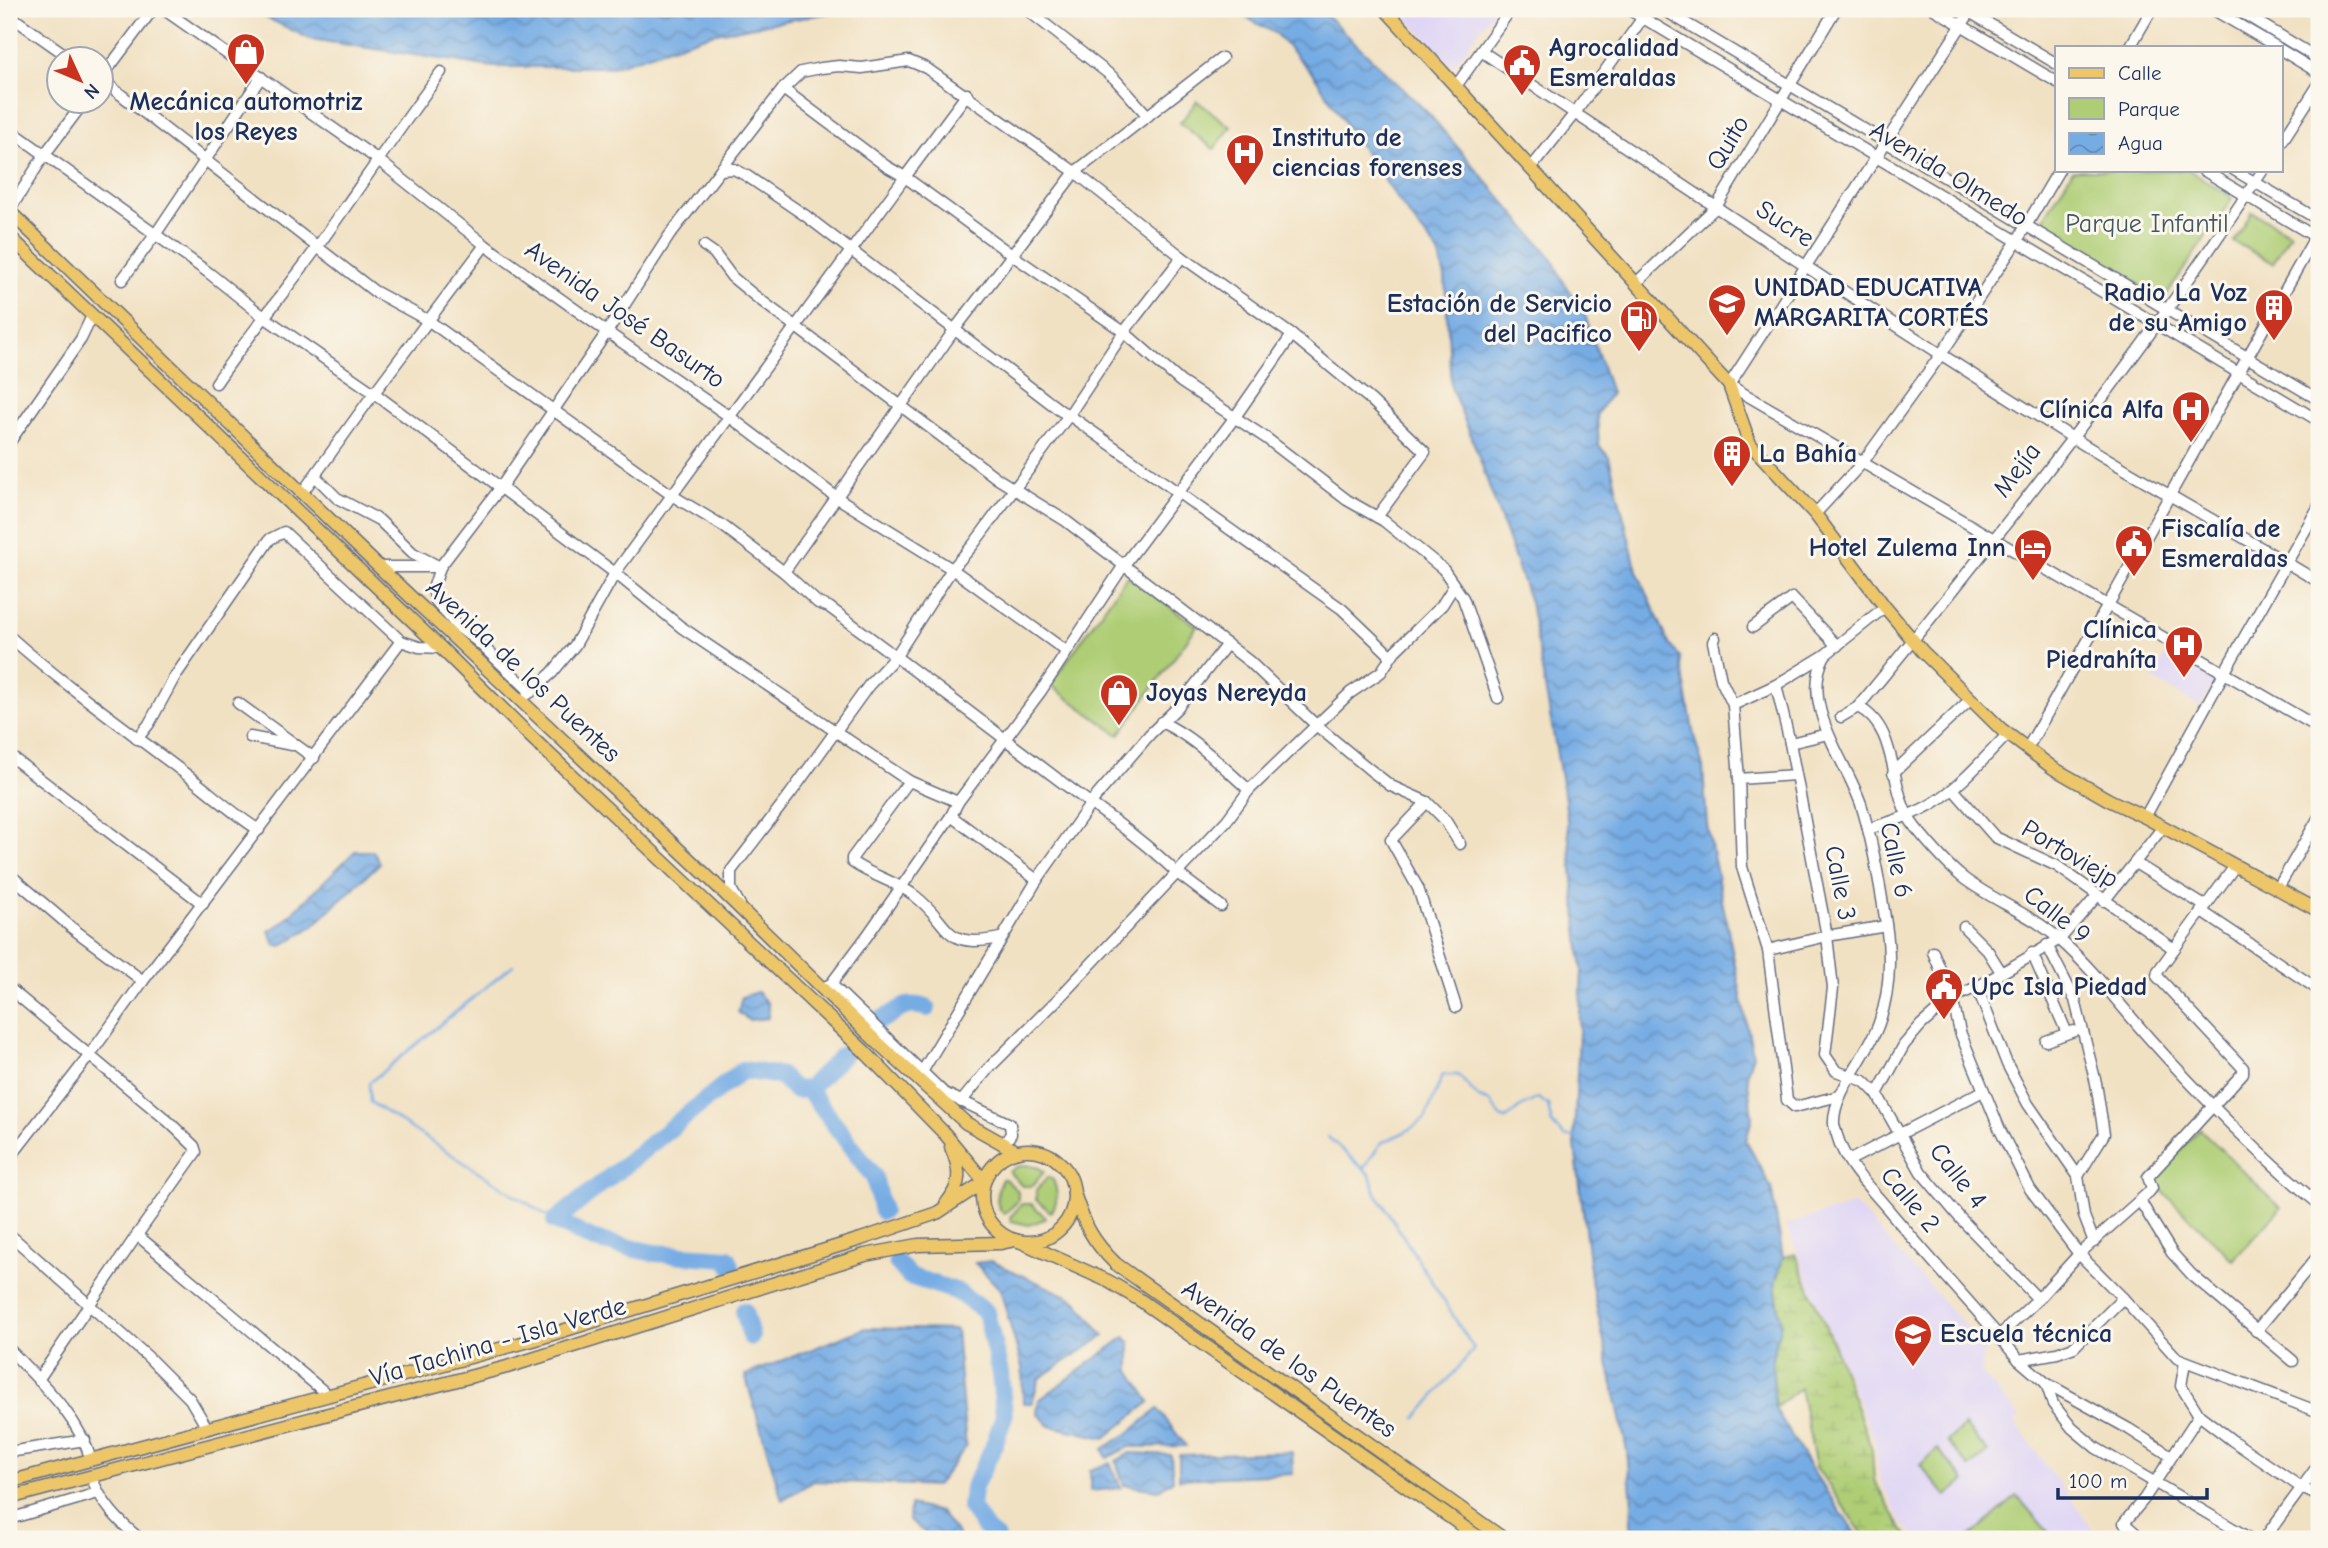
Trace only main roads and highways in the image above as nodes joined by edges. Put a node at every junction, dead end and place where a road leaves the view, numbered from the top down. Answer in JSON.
{"nodes":[{"id":1,"x":1385,"y":9,"type":"edge"},
{"id":2,"x":9,"y":211,"type":"edge"},
{"id":3,"x":9,"y":236,"type":"edge"},
{"id":4,"x":2319,"y":911,"type":"edge"},
{"id":5,"x":945,"y":1134,"type":"junction"},
{"id":6,"x":1016,"y":1151,"type":"junction"},
{"id":7,"x":984,"y":1182,"type":"junction"},
{"id":8,"x":1074,"y":1193,"type":"junction"},
{"id":9,"x":936,"y":1213,"type":"junction"},
{"id":10,"x":1017,"y":1241,"type":"junction"},
{"id":11,"x":9,"y":1482,"type":"edge"},
{"id":12,"x":9,"y":1498,"type":"edge"},
{"id":13,"x":1481,"y":1539,"type":"edge"},
{"id":14,"x":1504,"y":1539,"type":"edge"}],
"edges":[{"from":1,"to":4,"type":"main road"},
{"from":2,"to":6,"type":"main road","name":"Avenida de los Puentes"},
{"from":3,"to":5,"type":"main road","name":"Avenida de los Puentes"},
{"from":5,"to":7,"type":"main road","name":"Avenida de los Puentes"},
{"from":5,"to":9,"type":"main road"},
{"from":6,"to":7,"type":"main road"},
{"from":6,"to":8,"type":"main road"},
{"from":7,"to":9,"type":"main road","name":"Vía Tachina - Isla Verde"},
{"from":7,"to":10,"type":"main road"},
{"from":8,"to":10,"type":"main road"},
{"from":8,"to":14,"type":"main road","name":"Avenida de los Puentes"},
{"from":9,"to":11,"type":"main road","name":"Vía Tachina - Isla Verde"},
{"from":10,"to":12,"type":"main road","name":"Vía Tachina - Isla Verde"},
{"from":10,"to":13,"type":"main road","name":"Avenida de los Puentes"}]}
